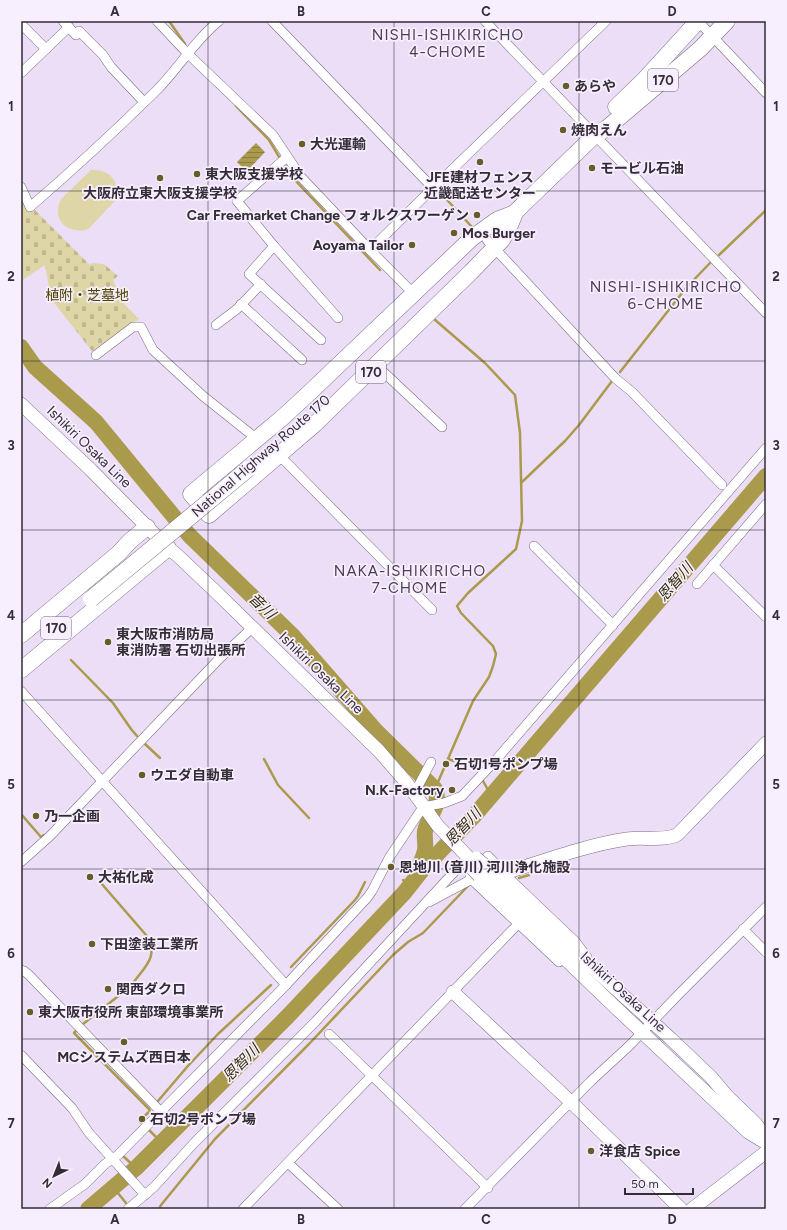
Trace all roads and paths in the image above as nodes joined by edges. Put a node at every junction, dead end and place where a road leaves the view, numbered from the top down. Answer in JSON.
{"nodes":[{"id":1,"x":157,"y":21,"type":"edge"},
{"id":2,"x":219,"y":21,"type":"edge"},
{"id":3,"x":272,"y":21,"type":"edge"},
{"id":4,"x":485,"y":21,"type":"edge"},
{"id":5,"x":606,"y":21,"type":"edge"},
{"id":6,"x":698,"y":21,"type":"edge"},
{"id":7,"x":727,"y":21,"type":"edge"},
{"id":8,"x":21,"y":24,"type":"edge"},
{"id":9,"x":66,"y":24,"type":"edge"},
{"id":10,"x":712,"y":36,"type":"junction"},
{"id":11,"x":46,"y":49,"type":"junction"},
{"id":12,"x":188,"y":54,"type":"junction"},
{"id":13,"x":21,"y":73,"type":"edge"},
{"id":14,"x":543,"y":81,"type":"junction"},
{"id":15,"x":766,"y":93,"type":"edge"},
{"id":16,"x":144,"y":102,"type":"junction"},
{"id":17,"x":595,"y":135,"type":"junction"},
{"id":18,"x":287,"y":157,"type":"junction"},
{"id":19,"x":21,"y":187,"type":"edge"},
{"id":20,"x":433,"y":188,"type":"junction"},
{"id":21,"x":515,"y":213,"type":"junction"},
{"id":22,"x":490,"y":244,"type":"junction"},
{"id":23,"x":274,"y":246,"type":"junction"},
{"id":24,"x":370,"y":250,"type":"junction"},
{"id":25,"x":261,"y":284,"type":"junction"},
{"id":26,"x":416,"y":296,"type":"junction"},
{"id":27,"x":241,"y":304,"type":"junction"},
{"id":28,"x":766,"y":313,"type":"edge"},
{"id":29,"x":338,"y":318,"type":"dead end"},
{"id":30,"x":216,"y":325,"type":"dead end"},
{"id":31,"x":321,"y":340,"type":"dead end"},
{"id":32,"x":96,"y":355,"type":"dead end"},
{"id":33,"x":302,"y":360,"type":"dead end"},
{"id":34,"x":377,"y":366,"type":"junction"},
{"id":35,"x":21,"y":404,"type":"edge"},
{"id":36,"x":442,"y":427,"type":"dead end"},
{"id":37,"x":257,"y":439,"type":"junction"},
{"id":38,"x":766,"y":448,"type":"edge"},
{"id":39,"x":280,"y":456,"type":"junction"},
{"id":40,"x":245,"y":466,"type":"junction"},
{"id":41,"x":722,"y":486,"type":"dead end"},
{"id":42,"x":766,"y":504,"type":"edge"},
{"id":43,"x":147,"y":527,"type":"junction"},
{"id":44,"x":534,"y":546,"type":"dead end"},
{"id":45,"x":168,"y":548,"type":"junction"},
{"id":46,"x":713,"y":565,"type":"junction"},
{"id":47,"x":697,"y":584,"type":"dead end"},
{"id":48,"x":88,"y":595,"type":"junction"},
{"id":49,"x":432,"y":610,"type":"dead end"},
{"id":50,"x":766,"y":617,"type":"edge"},
{"id":51,"x":613,"y":625,"type":"junction"},
{"id":52,"x":252,"y":628,"type":"junction"},
{"id":53,"x":21,"y":635,"type":"edge"},
{"id":54,"x":21,"y":645,"type":"edge"},
{"id":55,"x":21,"y":658,"type":"edge"},
{"id":56,"x":21,"y":670,"type":"edge"},
{"id":57,"x":21,"y":691,"type":"edge"},
{"id":58,"x":766,"y":743,"type":"edge"},
{"id":59,"x":431,"y":762,"type":"dead end"},
{"id":60,"x":102,"y":782,"type":"junction"},
{"id":61,"x":417,"y":789,"type":"junction"},
{"id":62,"x":423,"y":807,"type":"junction"},
{"id":63,"x":469,"y":859,"type":"junction"},
{"id":64,"x":21,"y":862,"type":"edge"},
{"id":65,"x":505,"y":873,"type":"junction"},
{"id":66,"x":479,"y":874,"type":"junction"},
{"id":67,"x":423,"y":905,"type":"junction"},
{"id":68,"x":766,"y":907,"type":"edge"},
{"id":69,"x":518,"y":924,"type":"junction"},
{"id":70,"x":743,"y":930,"type":"junction"},
{"id":71,"x":766,"y":952,"type":"edge"},
{"id":72,"x":21,"y":970,"type":"edge"},
{"id":73,"x":597,"y":972,"type":"junction"},
{"id":74,"x":286,"y":985,"type":"junction"},
{"id":75,"x":453,"y":992,"type":"junction"},
{"id":76,"x":652,"y":1022,"type":"junction"},
{"id":77,"x":642,"y":1032,"type":"junction"},
{"id":78,"x":329,"y":1034,"type":"dead end"},
{"id":79,"x":21,"y":1055,"type":"edge"},
{"id":80,"x":372,"y":1076,"type":"junction"},
{"id":81,"x":571,"y":1102,"type":"junction"},
{"id":82,"x":161,"y":1112,"type":"junction"},
{"id":83,"x":766,"y":1137,"type":"edge"},
{"id":84,"x":766,"y":1142,"type":"edge"},
{"id":85,"x":766,"y":1152,"type":"edge"},
{"id":86,"x":113,"y":1160,"type":"junction"},
{"id":87,"x":288,"y":1163,"type":"junction"},
{"id":88,"x":488,"y":1188,"type":"junction"},
{"id":89,"x":144,"y":1193,"type":"junction"},
{"id":90,"x":50,"y":1209,"type":"edge"},
{"id":91,"x":128,"y":1209,"type":"edge"},
{"id":92,"x":243,"y":1209,"type":"edge"},
{"id":93,"x":338,"y":1209,"type":"edge"},
{"id":94,"x":465,"y":1209,"type":"edge"},
{"id":95,"x":681,"y":1209,"type":"edge"},
{"id":96,"x":692,"y":1209,"type":"edge"}],
"edges":[{"from":1,"to":12,"type":"street"},
{"from":2,"to":12,"type":"street"},
{"from":3,"to":20,"type":"street"},
{"from":4,"to":14,"type":"street"},
{"from":5,"to":14,"type":"street"},
{"from":6,"to":10,"type":"street"},
{"from":6,"to":17,"type":"highway","number":"170"},
{"from":7,"to":10,"type":"highway","number":"170"},
{"from":8,"to":11,"type":"street"},
{"from":9,"to":11,"type":"street"},
{"from":9,"to":16,"type":"street"},
{"from":10,"to":15,"type":"street"},
{"from":10,"to":17,"type":"highway","number":"170"},
{"from":11,"to":13,"type":"street"},
{"from":12,"to":16,"type":"street"},
{"from":12,"to":18,"type":"street"},
{"from":14,"to":17,"type":"street"},
{"from":14,"to":20,"type":"street"},
{"from":16,"to":19,"type":"street"},
{"from":17,"to":21,"type":"highway","number":"170"},
{"from":17,"to":28,"type":"street"},
{"from":18,"to":23,"type":"street"},
{"from":18,"to":24,"type":"street"},
{"from":20,"to":24,"type":"street"},
{"from":21,"to":22,"type":"highway","number":"170"},
{"from":21,"to":26,"type":"highway","number":"170"},
{"from":22,"to":26,"type":"highway","name":"National Highway Route 170","number":"170"},
{"from":22,"to":34,"type":"highway","number":"170"},
{"from":22,"to":40,"type":"highway","name":"National Highway Route 170","number":"170"},
{"from":22,"to":41,"type":"street"},
{"from":23,"to":25,"type":"street"},
{"from":23,"to":29,"type":"street"},
{"from":24,"to":26,"type":"street"},
{"from":25,"to":27,"type":"street"},
{"from":25,"to":31,"type":"street"},
{"from":26,"to":37,"type":"highway","number":"170"},
{"from":26,"to":40,"type":"highway","name":"National Highway Route 170","number":"170"},
{"from":27,"to":30,"type":"street"},
{"from":27,"to":33,"type":"street"},
{"from":32,"to":37,"type":"street"},
{"from":34,"to":36,"type":"street"},
{"from":34,"to":39,"type":"highway","number":"170"},
{"from":35,"to":43,"type":"main road","name":"Ishikiri Osaka Line"},
{"from":37,"to":39,"type":"highway","number":"170"},
{"from":38,"to":51,"type":"street"},
{"from":39,"to":49,"type":"street"},
{"from":40,"to":48,"type":"highway","name":"National Highway Route 170","number":"170"},
{"from":42,"to":46,"type":"street"},
{"from":43,"to":45,"type":"main road","name":"Ishikiri Osaka Line"},
{"from":43,"to":53,"type":"highway"},
{"from":44,"to":51,"type":"street"},
{"from":45,"to":52,"type":"main road","name":"Ishikiri Osaka Line"},
{"from":45,"to":56,"type":"highway"},
{"from":46,"to":47,"type":"street"},
{"from":46,"to":50,"type":"street"},
{"from":48,"to":54,"type":"highway","name":"National Highway Route 170","number":"170"},
{"from":48,"to":55,"type":"highway","name":"National Highway Route 170","number":"170"},
{"from":51,"to":62,"type":"street"},
{"from":52,"to":60,"type":"street"},
{"from":52,"to":61,"type":"main road","name":"Ishikiri Osaka Line"},
{"from":57,"to":60,"type":"street"},
{"from":58,"to":65,"type":"main road"},
{"from":59,"to":61,"type":"street"},
{"from":60,"to":64,"type":"street"},
{"from":60,"to":74,"type":"street"},
{"from":61,"to":62,"type":"main road","name":"Ishikiri Osaka Line"},
{"from":62,"to":63,"type":"main road","name":"Ishikiri Osaka Line"},
{"from":62,"to":74,"type":"street"},
{"from":63,"to":66,"type":"main road","name":"Ishikiri Osaka Line","bridge":true},
{"from":63,"to":67,"type":"street"},
{"from":65,"to":66,"type":"street"},
{"from":65,"to":73,"type":"street"},
{"from":66,"to":67,"type":"street"},
{"from":66,"to":69,"type":"street"},
{"from":66,"to":73,"type":"main road","name":"Ishikiri Osaka Line"},
{"from":66,"to":77,"type":"main road","name":"Ishikiri Osaka Line"},
{"from":67,"to":89,"type":"street"},
{"from":68,"to":70,"type":"street"},
{"from":69,"to":75,"type":"street"},
{"from":69,"to":77,"type":"street"},
{"from":70,"to":71,"type":"street"},
{"from":70,"to":76,"type":"street"},
{"from":72,"to":82,"type":"street"},
{"from":73,"to":76,"type":"main road","name":"Ishikiri Osaka Line"},
{"from":74,"to":82,"type":"street"},
{"from":75,"to":80,"type":"street"},
{"from":75,"to":81,"type":"main road"},
{"from":76,"to":77,"type":"street"},
{"from":76,"to":83,"type":"main road","name":"Ishikiri Osaka Line"},
{"from":77,"to":81,"type":"street"},
{"from":77,"to":84,"type":"main road","name":"Ishikiri Osaka Line"},
{"from":78,"to":80,"type":"street"},
{"from":79,"to":86,"type":"street"},
{"from":80,"to":87,"type":"street"},
{"from":80,"to":88,"type":"street"},
{"from":81,"to":88,"type":"street"},
{"from":81,"to":95,"type":"main road"},
{"from":82,"to":86,"type":"street"},
{"from":85,"to":96,"type":"main road"},
{"from":86,"to":89,"type":"street"},
{"from":86,"to":90,"type":"street"},
{"from":87,"to":92,"type":"street"},
{"from":87,"to":93,"type":"street"},
{"from":88,"to":94,"type":"street"},
{"from":89,"to":91,"type":"street"}]}
